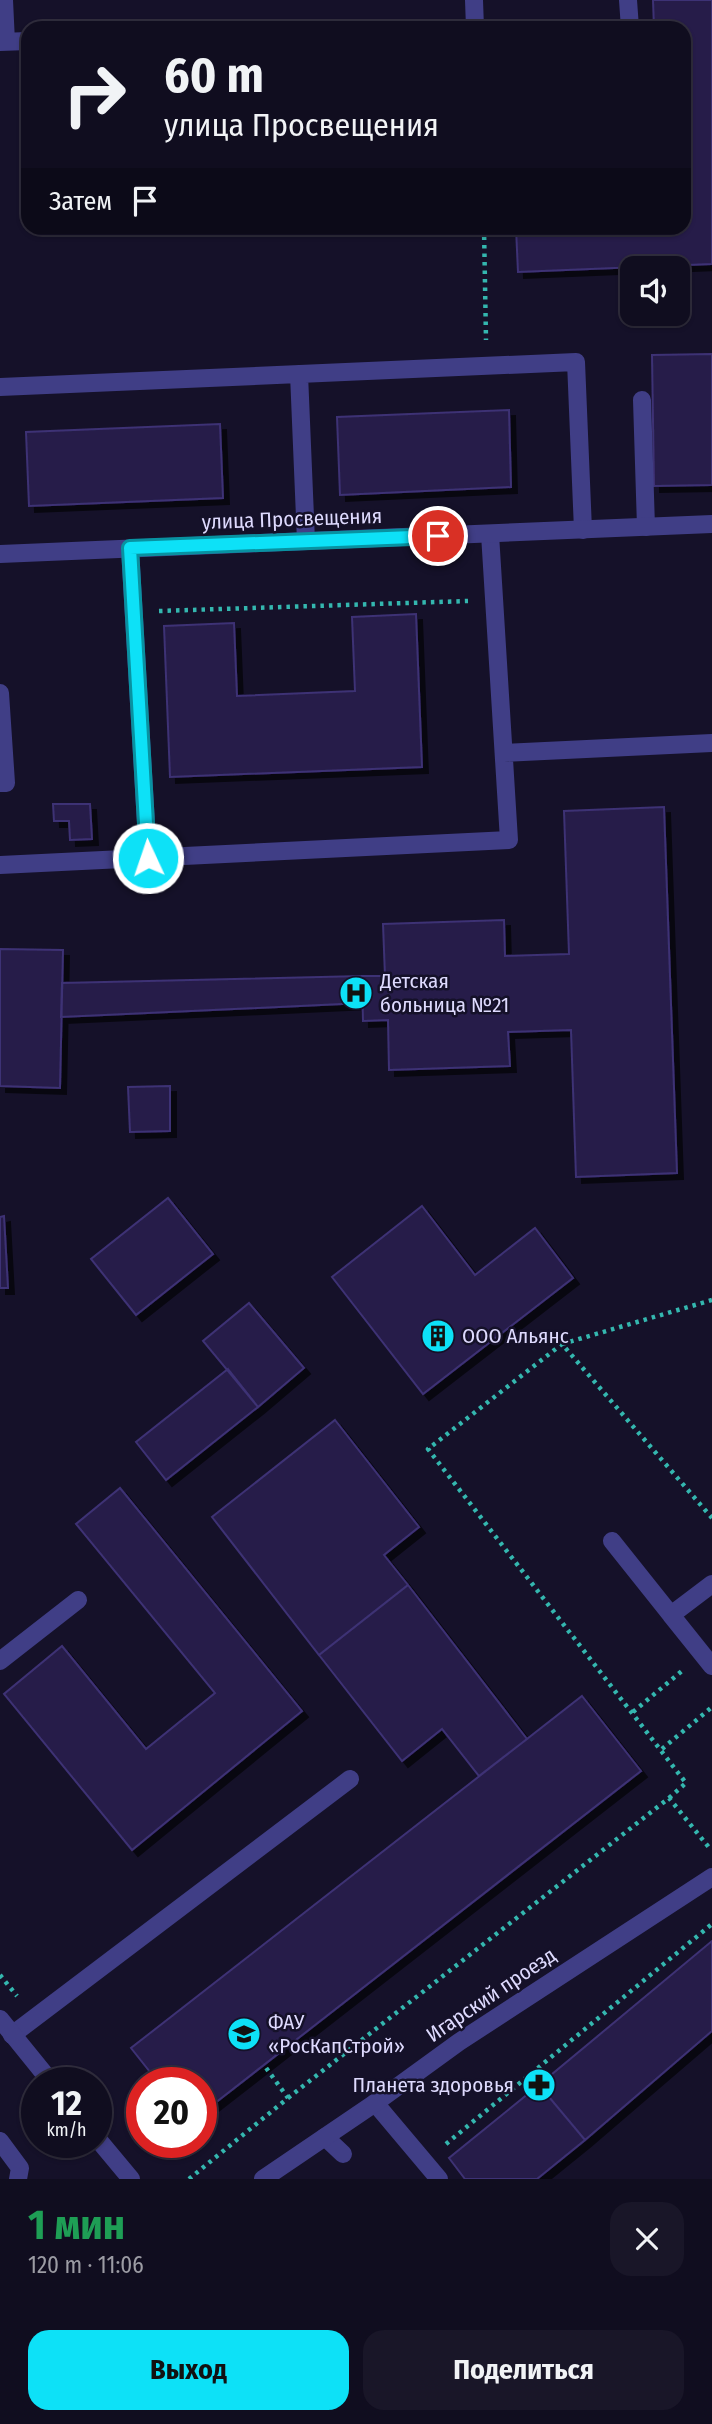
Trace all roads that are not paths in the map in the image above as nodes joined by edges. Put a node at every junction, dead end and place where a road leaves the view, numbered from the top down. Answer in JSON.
{"nodes":[{"id":1,"x":4,"y":0,"type":"edge"},
{"id":2,"x":474,"y":0,"type":"edge"},
{"id":3,"x":628,"y":0,"type":"edge"},
{"id":4,"x":475,"y":21,"type":"edge"},
{"id":5,"x":630,"y":21,"type":"edge"},
{"id":6,"x":21,"y":41,"type":"edge"},
{"id":7,"x":3,"y":42,"type":"edge"},
{"id":8,"x":299,"y":374,"type":"junction"},
{"id":9,"x":0,"y":387,"type":"edge"},
{"id":10,"x":642,"y":400,"type":"dead end"},
{"id":11,"x":712,"y":524,"type":"edge"},
{"id":12,"x":646,"y":527,"type":"junction"},
{"id":13,"x":583,"y":530,"type":"junction"},
{"id":14,"x":491,"y":534,"type":"junction"},
{"id":15,"x":306,"y":541,"type":"junction"},
{"id":16,"x":130,"y":548,"type":"junction"},
{"id":17,"x":0,"y":554,"type":"edge"},
{"id":18,"x":0,"y":693,"type":"edge"},
{"id":19,"x":712,"y":743,"type":"edge"},
{"id":20,"x":503,"y":753,"type":"junction"},
{"id":21,"x":0,"y":783,"type":"edge"},
{"id":22,"x":148,"y":858,"type":"junction"},
{"id":23,"x":0,"y":865,"type":"edge"},
{"id":24,"x":612,"y":1541,"type":"dead end"},
{"id":25,"x":712,"y":1584,"type":"edge"},
{"id":26,"x":78,"y":1600,"type":"dead end"},
{"id":27,"x":671,"y":1615,"type":"junction"},
{"id":28,"x":707,"y":1660,"type":"edge"},
{"id":29,"x":0,"y":1661,"type":"edge"},
{"id":30,"x":350,"y":1779,"type":"dead end"},
{"id":31,"x":712,"y":1877,"type":"edge"},
{"id":32,"x":0,"y":2020,"type":"edge"},
{"id":33,"x":12,"y":2035,"type":"junction"},
{"id":34,"x":39,"y":2067,"type":"edge"},
{"id":35,"x":375,"y":2103,"type":"junction"},
{"id":36,"x":325,"y":2137,"type":"junction"},
{"id":37,"x":0,"y":2141,"type":"edge"},
{"id":38,"x":343,"y":2154,"type":"dead end"},
{"id":39,"x":112,"y":2156,"type":"edge"},
{"id":40,"x":18,"y":2179,"type":"edge"},
{"id":41,"x":131,"y":2179,"type":"edge"},
{"id":42,"x":262,"y":2179,"type":"edge"},
{"id":43,"x":439,"y":2179,"type":"edge"}],
"edges":[{"from":1,"to":7,"type":"street"},
{"from":2,"to":4,"type":"street"},
{"from":3,"to":5,"type":"street"},
{"from":6,"to":7,"type":"street"},
{"from":8,"to":9,"type":"street"},
{"from":8,"to":13,"type":"street"},
{"from":8,"to":15,"type":"street"},
{"from":10,"to":12,"type":"street"},
{"from":11,"to":12,"type":"street","name":"улица Просвещения"},
{"from":12,"to":13,"type":"street","name":"улица Просвещения"},
{"from":13,"to":14,"type":"street","name":"улица Просвещения"},
{"from":14,"to":15,"type":"street","name":"улица Просвещения"},
{"from":14,"to":20,"type":"street"},
{"from":15,"to":16,"type":"street","name":"улица Просвещения"},
{"from":16,"to":17,"type":"street","name":"улица Просвещения"},
{"from":16,"to":22,"type":"street"},
{"from":18,"to":21,"type":"street"},
{"from":19,"to":20,"type":"street"},
{"from":20,"to":22,"type":"street"},
{"from":22,"to":23,"type":"street"},
{"from":24,"to":27,"type":"street"},
{"from":25,"to":27,"type":"street"},
{"from":26,"to":29,"type":"street"},
{"from":27,"to":28,"type":"street"},
{"from":30,"to":33,"type":"street"},
{"from":31,"to":35,"type":"street","name":"Игарский проезд"},
{"from":32,"to":33,"type":"street"},
{"from":33,"to":34,"type":"street"},
{"from":35,"to":36,"type":"street","name":"Игарский проезд"},
{"from":35,"to":43,"type":"street"},
{"from":36,"to":38,"type":"street"},
{"from":36,"to":42,"type":"street","name":"Игарский проезд"},
{"from":37,"to":40,"type":"street"},
{"from":39,"to":41,"type":"street"}]}
